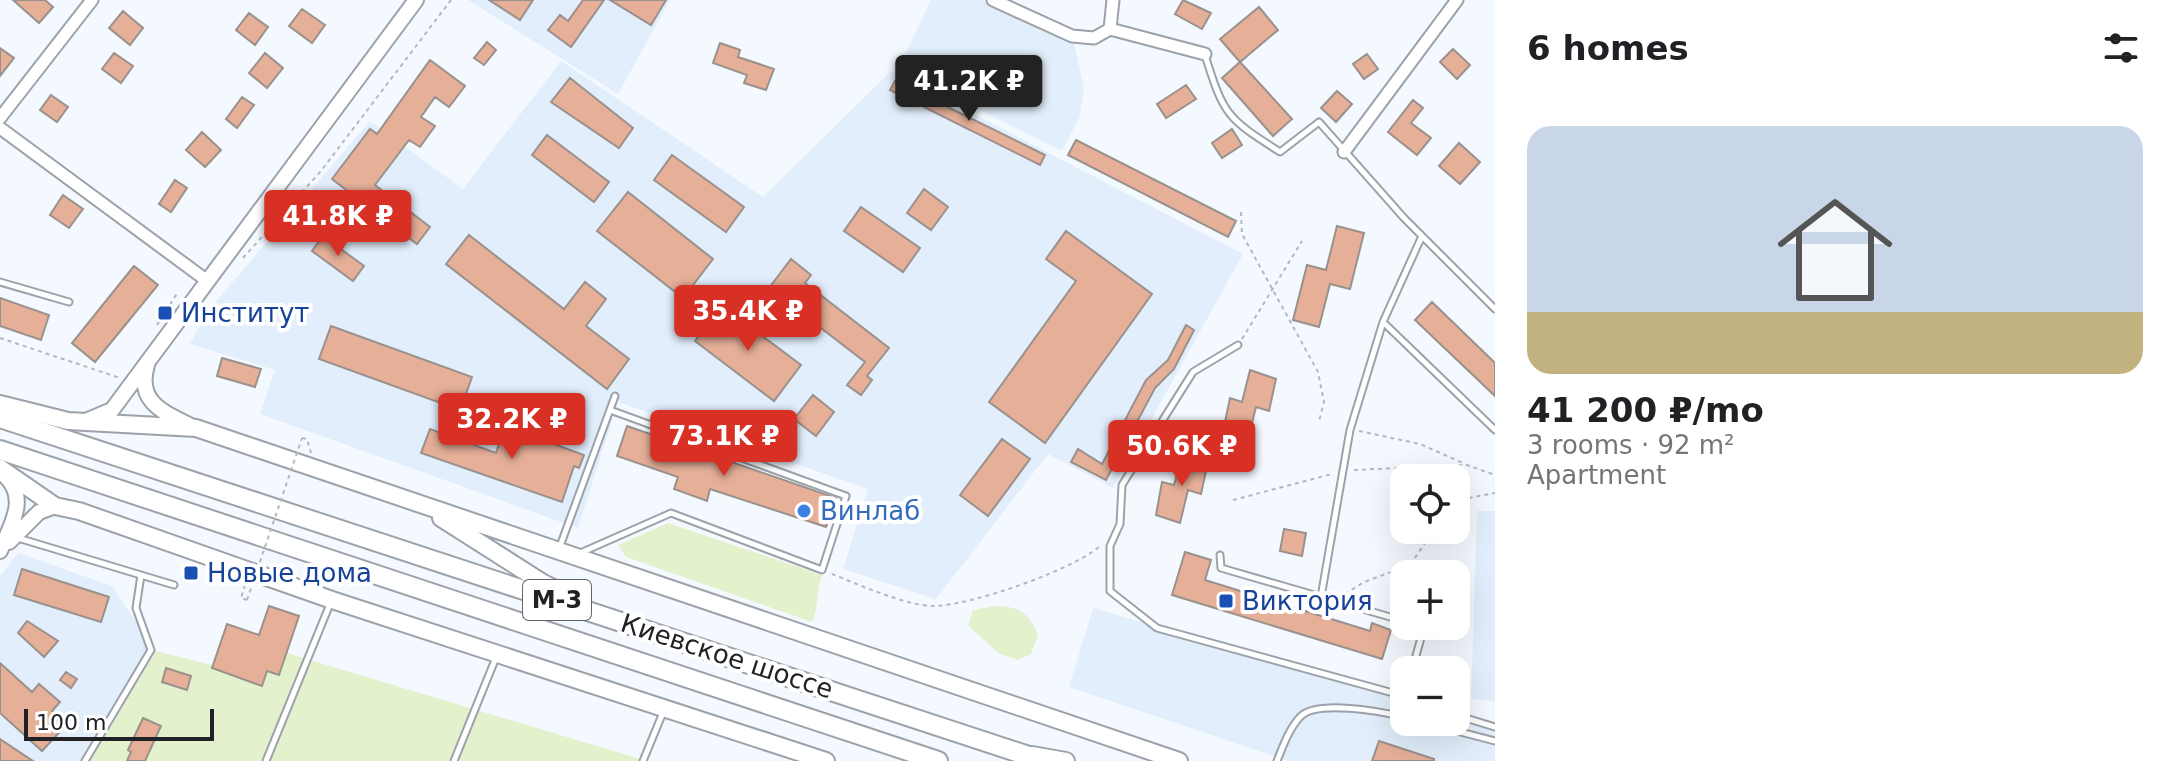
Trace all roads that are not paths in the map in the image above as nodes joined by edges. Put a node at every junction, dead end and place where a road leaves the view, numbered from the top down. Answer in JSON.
{"nodes":[{"id":1,"x":92,"y":0,"type":"edge"},
{"id":2,"x":416,"y":0,"type":"edge"},
{"id":3,"x":993,"y":0,"type":"edge"},
{"id":4,"x":1113,"y":0,"type":"edge"},
{"id":5,"x":1457,"y":0,"type":"edge"},
{"id":6,"x":1110,"y":29,"type":"junction"},
{"id":7,"x":1205,"y":54,"type":"joint"},
{"id":8,"x":0,"y":118,"type":"edge"},
{"id":9,"x":0,"y":128,"type":"edge"},
{"id":10,"x":1344,"y":152,"type":"junction"},
{"id":11,"x":1422,"y":236,"type":"junction"},
{"id":12,"x":206,"y":280,"type":"junction"},
{"id":13,"x":0,"y":282,"type":"edge"},
{"id":14,"x":69,"y":302,"type":"dead end"},
{"id":15,"x":1495,"y":309,"type":"edge"},
{"id":16,"x":1383,"y":322,"type":"junction"},
{"id":17,"x":1238,"y":345,"type":"road end"},
{"id":18,"x":150,"y":357,"type":"junction"},
{"id":19,"x":615,"y":396,"type":"dead end"},
{"id":20,"x":0,"y":404,"type":"edge"},
{"id":21,"x":610,"y":410,"type":"junction"},
{"id":22,"x":0,"y":418,"type":"edge"},
{"id":23,"x":80,"y":422,"type":"junction"},
{"id":24,"x":196,"y":428,"type":"junction"},
{"id":25,"x":1495,"y":430,"type":"edge"},
{"id":26,"x":0,"y":450,"type":"edge"},
{"id":27,"x":0,"y":470,"type":"edge"},
{"id":28,"x":382,"y":490,"type":"junction"},
{"id":29,"x":55,"y":506,"type":"junction"},
{"id":30,"x":13,"y":537,"type":"junction"},
{"id":31,"x":0,"y":552,"type":"edge"},
{"id":32,"x":564,"y":553,"type":"junction"},
{"id":33,"x":1220,"y":555,"type":"dead end"},
{"id":34,"x":141,"y":575,"type":"junction"},
{"id":35,"x":174,"y":585,"type":"dead end"},
{"id":36,"x":1321,"y":597,"type":"junction"},
{"id":37,"x":332,"y":600,"type":"junction"},
{"id":38,"x":1390,"y":617,"type":"edge"},
{"id":39,"x":616,"y":619,"type":"junction"},
{"id":40,"x":498,"y":654,"type":"junction"},
{"id":41,"x":1390,"y":692,"type":"edge"},
{"id":42,"x":664,"y":709,"type":"junction"},
{"id":43,"x":1390,"y":714,"type":"edge"},
{"id":44,"x":1470,"y":719,"type":"edge"},
{"id":45,"x":1495,"y":727,"type":"edge"},
{"id":46,"x":1470,"y":734,"type":"edge"},
{"id":47,"x":1495,"y":741,"type":"edge"},
{"id":48,"x":1019,"y":752,"type":"junction"},
{"id":49,"x":815,"y":759,"type":"edge"},
{"id":50,"x":85,"y":761,"type":"edge"},
{"id":51,"x":266,"y":761,"type":"edge"},
{"id":52,"x":454,"y":761,"type":"edge"},
{"id":53,"x":643,"y":761,"type":"edge"},
{"id":54,"x":938,"y":761,"type":"edge"},
{"id":55,"x":1044,"y":761,"type":"edge"},
{"id":56,"x":1066,"y":761,"type":"edge"},
{"id":57,"x":1179,"y":761,"type":"edge"},
{"id":58,"x":1277,"y":761,"type":"edge"}],
"edges":[{"from":1,"to":8,"type":"street"},
{"from":2,"to":12,"type":"street"},
{"from":3,"to":6,"type":"street"},
{"from":4,"to":6,"type":"street"},
{"from":5,"to":10,"type":"street"},
{"from":6,"to":7,"type":"street"},
{"from":7,"to":10,"type":"lane"},
{"from":9,"to":12,"type":"street"},
{"from":10,"to":11,"type":"lane"},
{"from":11,"to":15,"type":"lane"},
{"from":11,"to":16,"type":"lane"},
{"from":12,"to":18,"type":"street"},
{"from":13,"to":14,"type":"lane"},
{"from":16,"to":25,"type":"lane"},
{"from":16,"to":36,"type":"lane"},
{"from":17,"to":41,"type":"lane"},
{"from":18,"to":23,"type":"street"},
{"from":18,"to":24,"type":"street"},
{"from":19,"to":21,"type":"lane"},
{"from":20,"to":23,"type":"main road"},
{"from":21,"to":32,"type":"lane"},
{"from":21,"to":32,"type":"lane"},
{"from":22,"to":39,"type":"highway","name":"Киевское шоссе","number":"М-3"},
{"from":23,"to":24,"type":"main road"},
{"from":24,"to":28,"type":"main road"},
{"from":26,"to":54,"type":"highway","name":"Киевское шоссе","number":"М-3"},
{"from":27,"to":29,"type":"main road"},
{"from":27,"to":31,"type":"street"},
{"from":28,"to":32,"type":"main road"},
{"from":28,"to":39,"type":"main road"},
{"from":29,"to":30,"type":"street"},
{"from":29,"to":37,"type":"main road"},
{"from":30,"to":31,"type":"street"},
{"from":30,"to":34,"type":"lane"},
{"from":32,"to":57,"type":"main road"},
{"from":33,"to":36,"type":"lane"},
{"from":34,"to":35,"type":"lane"},
{"from":34,"to":50,"type":"lane"},
{"from":36,"to":38,"type":"lane"},
{"from":37,"to":40,"type":"main road"},
{"from":37,"to":51,"type":"lane"},
{"from":39,"to":48,"type":"highway","name":"Киевское шоссе","number":"М-3"},
{"from":40,"to":42,"type":"main road"},
{"from":40,"to":52,"type":"lane"},
{"from":42,"to":49,"type":"main road"},
{"from":42,"to":53,"type":"lane"},
{"from":43,"to":58,"type":"lane"},
{"from":44,"to":45,"type":"lane"},
{"from":46,"to":47,"type":"lane"},
{"from":48,"to":55,"type":"highway","name":"Киевское шоссе","number":"М-3"},
{"from":48,"to":56,"type":"main road"}]}
